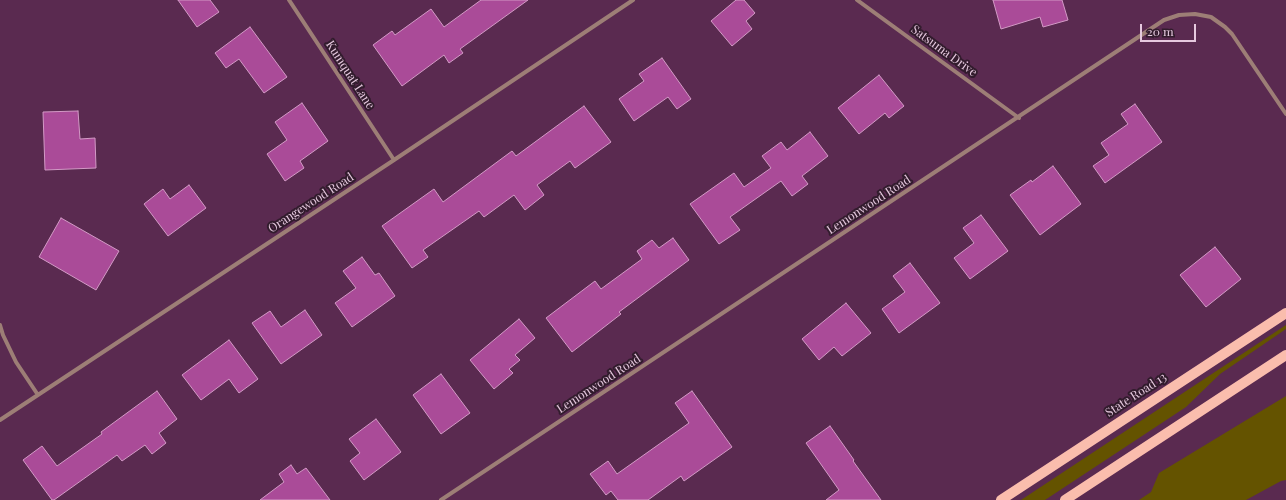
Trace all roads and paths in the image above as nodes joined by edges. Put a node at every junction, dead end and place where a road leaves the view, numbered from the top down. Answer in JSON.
{"nodes":[{"id":1,"x":289,"y":0,"type":"edge"},
{"id":2,"x":633,"y":0,"type":"edge"},
{"id":3,"x":857,"y":0,"type":"edge"},
{"id":4,"x":1286,"y":114,"type":"edge"},
{"id":5,"x":1019,"y":118,"type":"junction"},
{"id":6,"x":394,"y":160,"type":"junction"},
{"id":7,"x":1286,"y":313,"type":"edge"},
{"id":8,"x":0,"y":325,"type":"edge"},
{"id":9,"x":1286,"y":355,"type":"edge"},
{"id":10,"x":38,"y":395,"type":"junction"},
{"id":11,"x":0,"y":420,"type":"edge"},
{"id":12,"x":441,"y":500,"type":"edge"},
{"id":13,"x":1001,"y":500,"type":"edge"},
{"id":14,"x":1065,"y":500,"type":"edge"}],
"edges":[{"from":1,"to":6,"type":"street","name":"Kumquat Lane"},
{"from":2,"to":6,"type":"street","name":"Orangewood Road"},
{"from":3,"to":5,"type":"street","name":"Satsuma Drive"},
{"from":4,"to":5,"type":"street","name":"Lemonwood Road"},
{"from":5,"to":12,"type":"street","name":"Lemonwood Road"},
{"from":6,"to":10,"type":"street","name":"Orangewood Road"},
{"from":7,"to":13,"type":"main road","name":"State Road 13"},
{"from":8,"to":10,"type":"street"},
{"from":9,"to":14,"type":"main road"},
{"from":10,"to":11,"type":"street","name":"Orangewood Road"}]}
